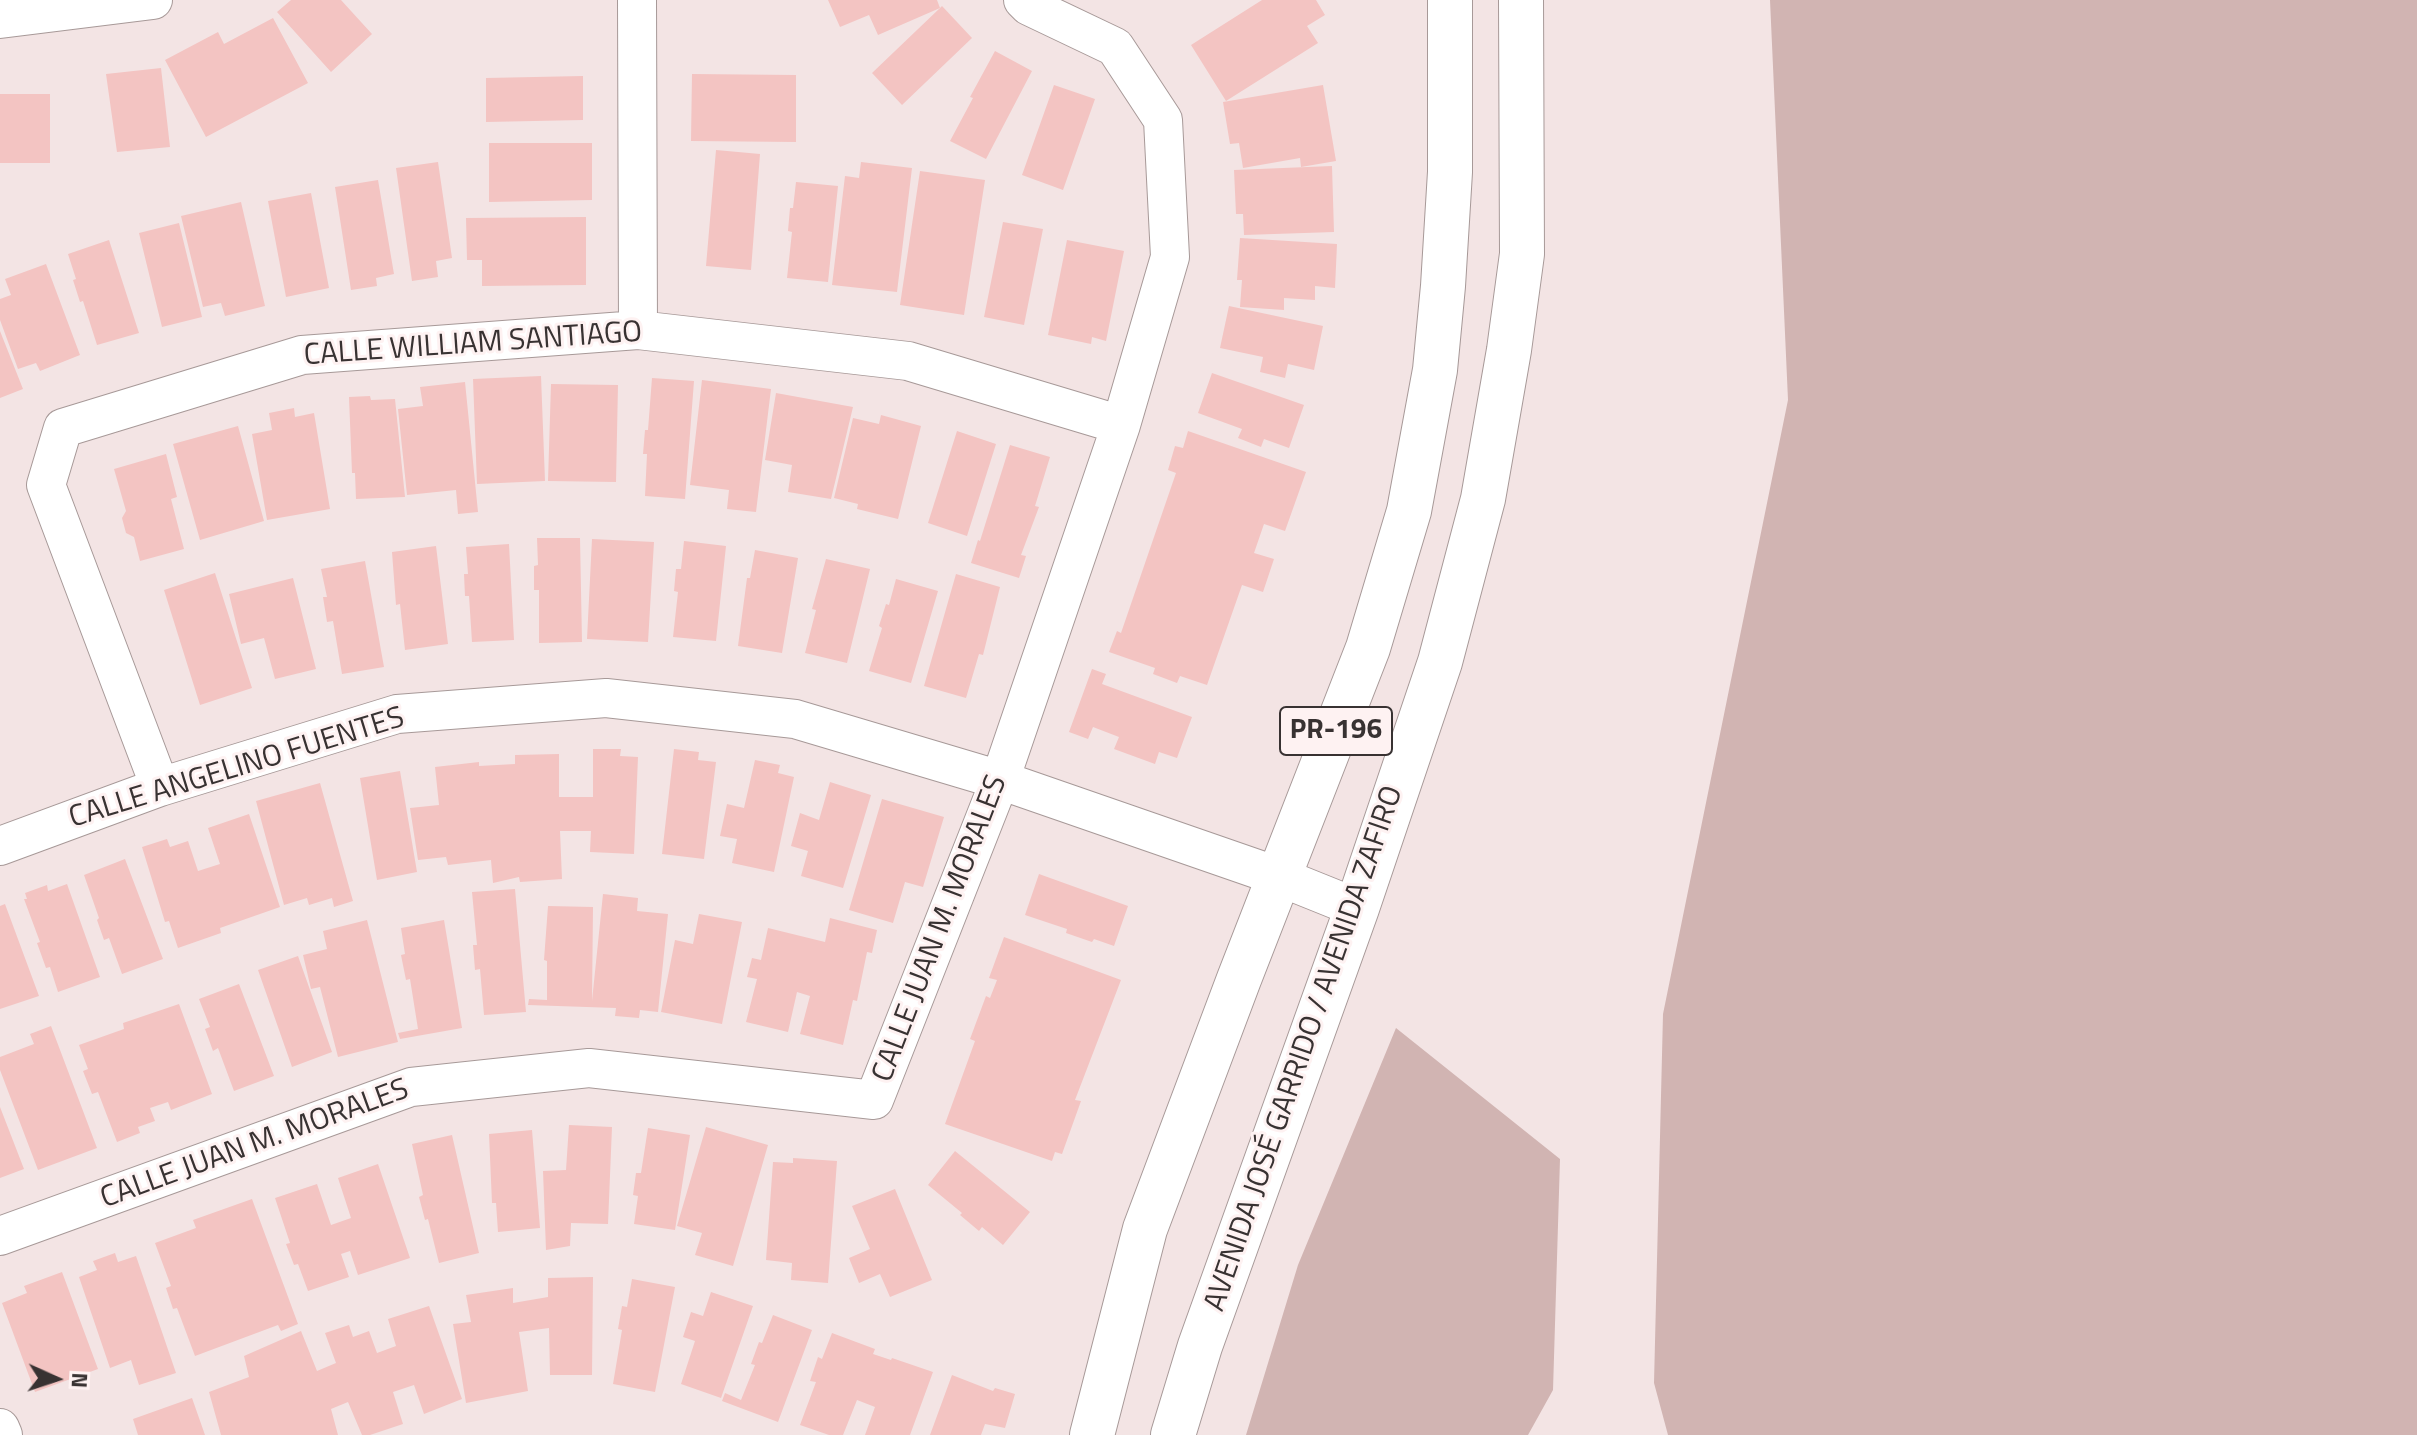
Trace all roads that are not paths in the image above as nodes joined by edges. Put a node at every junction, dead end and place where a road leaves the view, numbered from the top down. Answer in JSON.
{"nodes":[{"id":1,"x":153,"y":0,"type":"edge"},
{"id":2,"x":637,"y":0,"type":"edge"},
{"id":3,"x":1023,"y":0,"type":"edge"},
{"id":4,"x":1450,"y":0,"type":"edge"},
{"id":5,"x":1521,"y":0,"type":"edge"},
{"id":6,"x":0,"y":19,"type":"edge"},
{"id":7,"x":638,"y":330,"type":"junction"},
{"id":8,"x":1121,"y":425,"type":"junction"},
{"id":9,"x":1000,"y":780,"type":"junction"},
{"id":10,"x":160,"y":787,"type":"junction"},
{"id":11,"x":0,"y":846,"type":"edge"},
{"id":12,"x":1280,"y":877,"type":"junction"},
{"id":13,"x":1357,"y":908,"type":"junction"},
{"id":14,"x":0,"y":1236,"type":"edge"},
{"id":15,"x":0,"y":1428,"type":"edge"},
{"id":16,"x":3,"y":1435,"type":"edge"},
{"id":17,"x":1092,"y":1435,"type":"edge"},
{"id":18,"x":1173,"y":1435,"type":"edge"}],
"edges":[{"from":1,"to":6,"type":"street"},
{"from":2,"to":7,"type":"street"},
{"from":3,"to":8,"type":"street","name":"CALLE JUAN M. MORALES"},
{"from":4,"to":12,"type":"main road","number":"PR-196"},
{"from":5,"to":13,"type":"main road","name":"AVENIDA JOSÉ GARRIDO / AVENIDA ZAFIRO","number":"PR-196"},
{"from":7,"to":8,"type":"street","name":"CALLE WILLIAM SANTIAGO"},
{"from":7,"to":10,"type":"street","name":"CALLE WILLIAM SANTIAGO"},
{"from":8,"to":9,"type":"street","name":"CALLE JUAN M. MORALES"},
{"from":9,"to":10,"type":"street","name":"CALLE ANGELINO FUENTES"},
{"from":9,"to":12,"type":"street","name":"CALLE ANGELINO FUENTES"},
{"from":9,"to":14,"type":"street","name":"CALLE JUAN M. MORALES"},
{"from":10,"to":11,"type":"street","name":"CALLE ANGELINO FUENTES"},
{"from":12,"to":13,"type":"street","name":"CALLE ANGELINO FUENTES"},
{"from":12,"to":17,"type":"main road","number":"PR-196"},
{"from":13,"to":18,"type":"main road","name":"AVENIDA JOSÉ GARRIDO / AVENIDA ZAFIRO","number":"PR-196"},
{"from":15,"to":16,"type":"street"}]}
